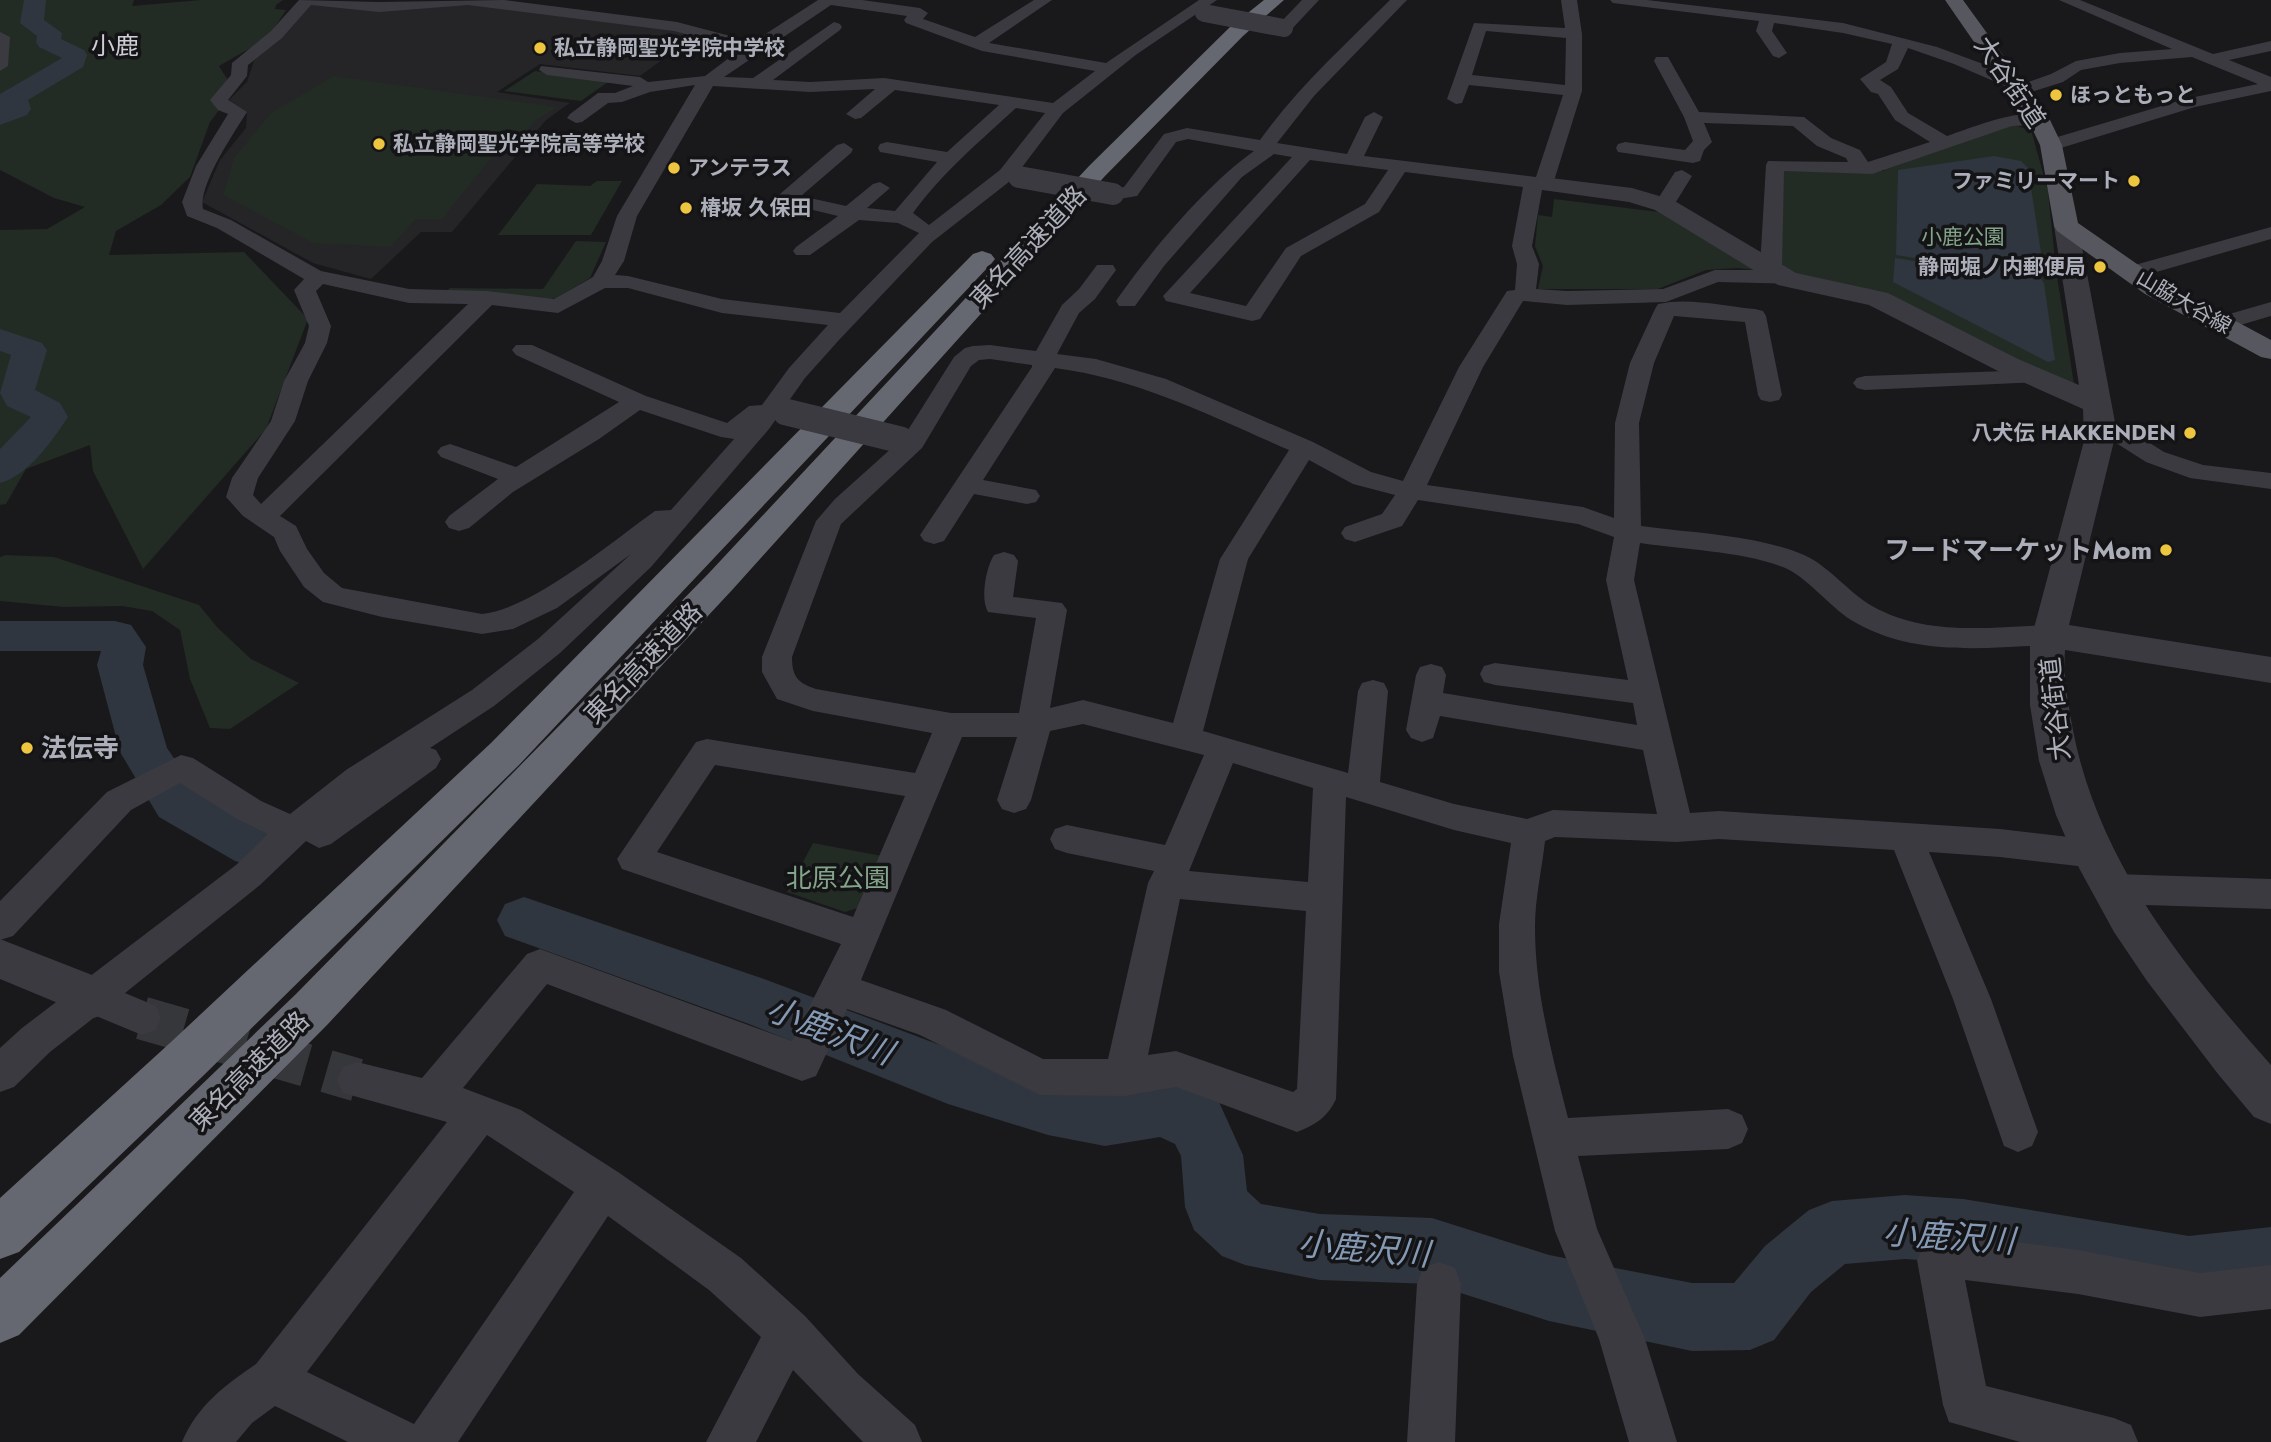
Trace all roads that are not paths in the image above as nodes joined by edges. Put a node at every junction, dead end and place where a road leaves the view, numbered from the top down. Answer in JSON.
{"nodes":[{"id":1,"x":829,"y":0,"type":"edge"},
{"id":2,"x":1044,"y":0,"type":"edge"},
{"id":3,"x":1250,"y":0,"type":"edge"},
{"id":4,"x":1311,"y":0,"type":"edge"},
{"id":5,"x":1399,"y":0,"type":"edge"},
{"id":6,"x":1569,"y":0,"type":"edge"},
{"id":7,"x":1618,"y":0,"type":"edge"},
{"id":8,"x":1776,"y":0,"type":"edge"},
{"id":9,"x":1954,"y":0,"type":"edge"},
{"id":10,"x":2067,"y":0,"type":"edge"},
{"id":11,"x":1198,"y":7,"type":"edge"},
{"id":12,"x":1282,"y":11,"type":"edge"},
{"id":13,"x":1768,"y":18,"type":"junction"},
{"id":14,"x":1785,"y":19,"type":"junction"},
{"id":15,"x":834,"y":27,"type":"dead end"},
{"id":16,"x":1574,"y":34,"type":"junction"},
{"id":17,"x":0,"y":37,"type":"edge"},
{"id":18,"x":1901,"y":41,"type":"junction"},
{"id":19,"x":977,"y":43,"type":"junction"},
{"id":20,"x":755,"y":47,"type":"junction"},
{"id":21,"x":2271,"y":47,"type":"edge"},
{"id":22,"x":2195,"y":52,"type":"junction"},
{"id":23,"x":1779,"y":53,"type":"dead end"},
{"id":24,"x":2213,"y":59,"type":"junction"},
{"id":25,"x":1662,"y":61,"type":"dead end"},
{"id":26,"x":0,"y":66,"type":"edge"},
{"id":27,"x":1108,"y":68,"type":"junction"},
{"id":28,"x":547,"y":70,"type":"dead end"},
{"id":29,"x":1463,"y":79,"type":"junction"},
{"id":30,"x":709,"y":80,"type":"junction"},
{"id":31,"x":758,"y":83,"type":"junction"},
{"id":32,"x":891,"y":84,"type":"junction"},
{"id":33,"x":2271,"y":84,"type":"edge"},
{"id":34,"x":647,"y":87,"type":"junction"},
{"id":35,"x":2017,"y":88,"type":"junction"},
{"id":36,"x":1573,"y":91,"type":"junction"},
{"id":37,"x":1456,"y":99,"type":"dead end"},
{"id":38,"x":1014,"y":101,"type":"junction"},
{"id":39,"x":1057,"y":109,"type":"junction"},
{"id":40,"x":855,"y":114,"type":"dead end"},
{"id":41,"x":1374,"y":117,"type":"dead end"},
{"id":42,"x":1693,"y":117,"type":"junction"},
{"id":43,"x":576,"y":118,"type":"dead end"},
{"id":44,"x":2039,"y":120,"type":"junction"},
{"id":45,"x":1947,"y":143,"type":"junction"},
{"id":46,"x":2051,"y":145,"type":"junction"},
{"id":47,"x":1267,"y":147,"type":"junction"},
{"id":48,"x":887,"y":148,"type":"dead end"},
{"id":49,"x":1625,"y":148,"type":"dead end"},
{"id":50,"x":844,"y":149,"type":"dead end"},
{"id":51,"x":1305,"y":154,"type":"junction"},
{"id":52,"x":953,"y":159,"type":"junction"},
{"id":53,"x":1353,"y":160,"type":"junction"},
{"id":54,"x":1400,"y":166,"type":"junction"},
{"id":55,"x":1862,"y":168,"type":"junction"},
{"id":56,"x":1013,"y":175,"type":"junction"},
{"id":57,"x":1682,"y":176,"type":"dead end"},
{"id":58,"x":1538,"y":183,"type":"junction"},
{"id":59,"x":880,"y":188,"type":"dead end"},
{"id":60,"x":1664,"y":205,"type":"junction"},
{"id":61,"x":852,"y":214,"type":"junction"},
{"id":62,"x":905,"y":218,"type":"junction"},
{"id":63,"x":2066,"y":226,"type":"junction"},
{"id":64,"x":932,"y":233,"type":"junction"},
{"id":65,"x":2271,"y":233,"type":"edge"},
{"id":66,"x":803,"y":251,"type":"dead end"},
{"id":67,"x":1105,"y":270,"type":"dead end"},
{"id":68,"x":1779,"y":273,"type":"junction"},
{"id":69,"x":2132,"y":273,"type":"junction"},
{"id":70,"x":404,"y":277,"type":"dead end"},
{"id":71,"x":317,"y":278,"type":"junction"},
{"id":72,"x":601,"y":281,"type":"junction"},
{"id":73,"x":372,"y":290,"type":"junction"},
{"id":74,"x":1525,"y":294,"type":"junction"},
{"id":75,"x":487,"y":298,"type":"junction"},
{"id":76,"x":1127,"y":301,"type":"dead end"},
{"id":77,"x":1666,"y":302,"type":"junction"},
{"id":78,"x":2271,"y":309,"type":"edge"},
{"id":79,"x":846,"y":320,"type":"junction"},
{"id":80,"x":2220,"y":324,"type":"junction"},
{"id":81,"x":523,"y":350,"type":"dead end"},
{"id":82,"x":2271,"y":351,"type":"edge"},
{"id":83,"x":1043,"y":359,"type":"junction"},
{"id":84,"x":2034,"y":377,"type":"junction"},
{"id":85,"x":1866,"y":383,"type":"dead end"},
{"id":86,"x":1770,"y":394,"type":"dead end"},
{"id":87,"x":636,"y":401,"type":"junction"},
{"id":88,"x":779,"y":411,"type":"junction"},
{"id":89,"x":2098,"y":413,"type":"junction"},
{"id":90,"x":907,"y":441,"type":"junction"},
{"id":91,"x":1304,"y":447,"type":"junction"},
{"id":92,"x":450,"y":452,"type":"dead end"},
{"id":93,"x":519,"y":477,"type":"junction"},
{"id":94,"x":2271,"y":481,"type":"edge"},
{"id":95,"x":967,"y":485,"type":"junction"},
{"id":96,"x":1411,"y":491,"type":"junction"},
{"id":97,"x":1027,"y":496,"type":"dead end"},
{"id":98,"x":696,"y":499,"type":"junction"},
{"id":99,"x":263,"y":517,"type":"junction"},
{"id":100,"x":459,"y":522,"type":"dead end"},
{"id":101,"x":1355,"y":533,"type":"dead end"},
{"id":102,"x":1628,"y":533,"type":"junction"},
{"id":103,"x":934,"y":535,"type":"dead end"},
{"id":104,"x":1004,"y":561,"type":"dead end"},
{"id":105,"x":604,"y":595,"type":"junction"},
{"id":106,"x":2050,"y":635,"type":"junction"},
{"id":107,"x":2271,"y":670,"type":"edge"},
{"id":108,"x":1495,"y":674,"type":"dead end"},
{"id":109,"x":1539,"y":680,"type":"junction"},
{"id":110,"x":1373,"y":691,"type":"dead end"},
{"id":111,"x":1646,"y":694,"type":"junction"},
{"id":112,"x":1426,"y":702,"type":"dead end"},
{"id":113,"x":1537,"y":720,"type":"junction"},
{"id":114,"x":1037,"y":722,"type":"junction"},
{"id":115,"x":951,"y":725,"type":"junction"},
{"id":116,"x":1185,"y":738,"type":"junction"},
{"id":117,"x":1658,"y":740,"type":"junction"},
{"id":118,"x":1223,"y":747,"type":"junction"},
{"id":119,"x":1347,"y":784,"type":"junction"},
{"id":120,"x":925,"y":787,"type":"junction"},
{"id":121,"x":1014,"y":800,"type":"dead end"},
{"id":122,"x":1676,"y":828,"type":"junction"},
{"id":123,"x":294,"y":831,"type":"junction"},
{"id":124,"x":1529,"y":833,"type":"junction"},
{"id":125,"x":1906,"y":837,"type":"junction"},
{"id":126,"x":1067,"y":839,"type":"dead end"},
{"id":127,"x":2095,"y":854,"type":"junction"},
{"id":128,"x":1171,"y":872,"type":"junction"},
{"id":129,"x":248,"y":875,"type":"junction"},
{"id":130,"x":2114,"y":890,"type":"junction"},
{"id":131,"x":2271,"y":894,"type":"edge"},
{"id":132,"x":1325,"y":898,"type":"junction"},
{"id":133,"x":0,"y":925,"type":"edge"},
{"id":134,"x":863,"y":936,"type":"junction"},
{"id":135,"x":0,"y":958,"type":"edge"},
{"id":136,"x":839,"y":989,"type":"junction"},
{"id":137,"x":94,"y":997,"type":"junction"},
{"id":138,"x":142,"y":1018,"type":"tunnel mouth"},
{"id":139,"x":0,"y":1073,"type":"edge"},
{"id":140,"x":1124,"y":1078,"type":"junction"},
{"id":141,"x":358,"y":1080,"type":"tunnel mouth"},
{"id":142,"x":430,"y":1098,"type":"junction"},
{"id":143,"x":2271,"y":1101,"type":"edge"},
{"id":144,"x":480,"y":1112,"type":"junction"},
{"id":145,"x":1728,"y":1129,"type":"dead end"},
{"id":146,"x":2018,"y":1132,"type":"dead end"},
{"id":147,"x":1554,"y":1138,"type":"junction"},
{"id":148,"x":603,"y":1187,"type":"junction"},
{"id":149,"x":0,"y":1233,"type":"edge"},
{"id":150,"x":1439,"y":1284,"type":"dead end"},
{"id":151,"x":2271,"y":1287,"type":"edge"},
{"id":152,"x":0,"y":1316,"type":"edge"},
{"id":153,"x":789,"y":1332,"type":"junction"},
{"id":154,"x":272,"y":1380,"type":"junction"},
{"id":155,"x":206,"y":1442,"type":"edge"},
{"id":156,"x":399,"y":1442,"type":"edge"},
{"id":157,"x":430,"y":1442,"type":"edge"},
{"id":158,"x":730,"y":1442,"type":"edge"},
{"id":159,"x":898,"y":1442,"type":"edge"},
{"id":160,"x":1431,"y":1442,"type":"edge"},
{"id":161,"x":1653,"y":1442,"type":"edge"},
{"id":162,"x":2115,"y":1442,"type":"edge"}],
"edges":[{"from":1,"to":19,"type":"street"},
{"from":1,"to":20,"type":"street"},
{"from":2,"to":19,"type":"street"},
{"from":3,"to":149,"type":"highway","name":"東名高速道路"},
{"from":4,"to":12,"type":"street"},
{"from":5,"to":47,"type":"street"},
{"from":6,"to":16,"type":"street"},
{"from":7,"to":13,"type":"street"},
{"from":8,"to":14,"type":"street"},
{"from":9,"to":35,"type":"main road","name":"大谷街道"},
{"from":10,"to":22,"type":"street"},
{"from":11,"to":12,"type":"street","bridge":true},
{"from":11,"to":27,"type":"street"},
{"from":12,"to":152,"type":"highway","name":"東名高速道路"},
{"from":13,"to":14,"type":"street"},
{"from":13,"to":23,"type":"street"},
{"from":14,"to":18,"type":"street"},
{"from":15,"to":31,"type":"street"},
{"from":16,"to":29,"type":"street"},
{"from":16,"to":36,"type":"street"},
{"from":17,"to":26,"type":"street"},
{"from":18,"to":35,"type":"street"},
{"from":18,"to":45,"type":"street"},
{"from":19,"to":27,"type":"street"},
{"from":20,"to":30,"type":"street"},
{"from":20,"to":71,"type":"street"},
{"from":21,"to":24,"type":"street"},
{"from":22,"to":24,"type":"street"},
{"from":22,"to":35,"type":"street"},
{"from":24,"to":33,"type":"street"},
{"from":25,"to":42,"type":"street"},
{"from":27,"to":39,"type":"street"},
{"from":28,"to":34,"type":"street"},
{"from":29,"to":36,"type":"street"},
{"from":29,"to":37,"type":"street"},
{"from":30,"to":31,"type":"street"},
{"from":30,"to":34,"type":"street"},
{"from":30,"to":72,"type":"street"},
{"from":31,"to":32,"type":"street"},
{"from":32,"to":38,"type":"street"},
{"from":32,"to":40,"type":"street"},
{"from":33,"to":46,"type":"street"},
{"from":34,"to":43,"type":"street"},
{"from":35,"to":44,"type":"main road","name":"大谷街道"},
{"from":36,"to":58,"type":"street"},
{"from":38,"to":39,"type":"street"},
{"from":38,"to":52,"type":"street"},
{"from":39,"to":56,"type":"street"},
{"from":41,"to":53,"type":"street"},
{"from":42,"to":49,"type":"street"},
{"from":42,"to":55,"type":"street"},
{"from":44,"to":45,"type":"street"},
{"from":44,"to":46,"type":"main road","name":"大谷街道"},
{"from":45,"to":55,"type":"street"},
{"from":46,"to":63,"type":"main road","name":"大谷街道"},
{"from":47,"to":51,"type":"street"},
{"from":47,"to":56,"type":"street","bridge":true},
{"from":47,"to":76,"type":"street"},
{"from":48,"to":52,"type":"street"},
{"from":50,"to":61,"type":"street"},
{"from":51,"to":53,"type":"street"},
{"from":51,"to":54,"type":"street"},
{"from":52,"to":62,"type":"street"},
{"from":53,"to":54,"type":"street"},
{"from":54,"to":58,"type":"street"},
{"from":55,"to":68,"type":"street"},
{"from":56,"to":64,"type":"street"},
{"from":57,"to":60,"type":"street"},
{"from":58,"to":60,"type":"street"},
{"from":58,"to":74,"type":"street"},
{"from":59,"to":61,"type":"street"},
{"from":60,"to":68,"type":"street"},
{"from":61,"to":62,"type":"street"},
{"from":61,"to":66,"type":"street"},
{"from":62,"to":64,"type":"street"},
{"from":63,"to":69,"type":"main road","name":"山脇大谷線"},
{"from":63,"to":89,"type":"street","name":"大谷街道"},
{"from":64,"to":79,"type":"street"},
{"from":65,"to":69,"type":"street"},
{"from":67,"to":83,"type":"street"},
{"from":68,"to":77,"type":"street"},
{"from":68,"to":84,"type":"street"},
{"from":69,"to":80,"type":"main road","name":"山脇大谷線"},
{"from":70,"to":73,"type":"street"},
{"from":71,"to":73,"type":"street"},
{"from":71,"to":99,"type":"street"},
{"from":72,"to":75,"type":"street"},
{"from":72,"to":79,"type":"street"},
{"from":73,"to":75,"type":"street"},
{"from":74,"to":77,"type":"street"},
{"from":74,"to":96,"type":"street"},
{"from":75,"to":99,"type":"street"},
{"from":77,"to":86,"type":"street"},
{"from":77,"to":102,"type":"street"},
{"from":78,"to":80,"type":"street"},
{"from":79,"to":88,"type":"street"},
{"from":80,"to":82,"type":"main road","name":"山脇大谷線"},
{"from":81,"to":87,"type":"street"},
{"from":83,"to":90,"type":"street"},
{"from":83,"to":91,"type":"street"},
{"from":83,"to":95,"type":"street"},
{"from":84,"to":85,"type":"street"},
{"from":84,"to":89,"type":"street"},
{"from":87,"to":88,"type":"street"},
{"from":87,"to":93,"type":"street"},
{"from":88,"to":90,"type":"street","bridge":true},
{"from":88,"to":98,"type":"street"},
{"from":89,"to":94,"type":"street"},
{"from":89,"to":106,"type":"street","name":"大谷街道"},
{"from":90,"to":115,"type":"street"},
{"from":91,"to":96,"type":"street"},
{"from":91,"to":116,"type":"street"},
{"from":92,"to":93,"type":"street"},
{"from":93,"to":100,"type":"street"},
{"from":95,"to":97,"type":"street"},
{"from":95,"to":103,"type":"street"},
{"from":96,"to":101,"type":"street"},
{"from":96,"to":102,"type":"street"},
{"from":98,"to":99,"type":"street"},
{"from":98,"to":105,"type":"street"},
{"from":102,"to":106,"type":"street"},
{"from":102,"to":111,"type":"street"},
{"from":104,"to":114,"type":"street"},
{"from":105,"to":123,"type":"street"},
{"from":105,"to":129,"type":"street"},
{"from":106,"to":107,"type":"street"},
{"from":106,"to":127,"type":"street","name":"大谷街道"},
{"from":108,"to":109,"type":"street"},
{"from":109,"to":111,"type":"street"},
{"from":109,"to":113,"type":"street"},
{"from":110,"to":119,"type":"street"},
{"from":111,"to":117,"type":"street"},
{"from":112,"to":113,"type":"street"},
{"from":113,"to":117,"type":"street"},
{"from":114,"to":115,"type":"street"},
{"from":114,"to":116,"type":"street"},
{"from":114,"to":121,"type":"street"},
{"from":115,"to":120,"type":"street"},
{"from":116,"to":118,"type":"street"},
{"from":117,"to":122,"type":"street"},
{"from":118,"to":119,"type":"street"},
{"from":118,"to":128,"type":"street"},
{"from":119,"to":124,"type":"street"},
{"from":119,"to":132,"type":"street"},
{"from":120,"to":134,"type":"street"},
{"from":120,"to":134,"type":"street"},
{"from":122,"to":124,"type":"street"},
{"from":122,"to":125,"type":"street"},
{"from":123,"to":129,"type":"street"},
{"from":123,"to":133,"type":"street"},
{"from":124,"to":147,"type":"street"},
{"from":125,"to":127,"type":"street"},
{"from":125,"to":146,"type":"street"},
{"from":126,"to":128,"type":"street"},
{"from":127,"to":130,"type":"street","name":"大谷街道"},
{"from":128,"to":132,"type":"street"},
{"from":128,"to":140,"type":"street"},
{"from":129,"to":137,"type":"street"},
{"from":130,"to":131,"type":"street"},
{"from":130,"to":143,"type":"street","name":"大谷街道"},
{"from":132,"to":140,"type":"street"},
{"from":134,"to":136,"type":"street"},
{"from":135,"to":137,"type":"street"},
{"from":136,"to":140,"type":"street"},
{"from":136,"to":142,"type":"street"},
{"from":137,"to":138,"type":"street"},
{"from":137,"to":139,"type":"street"},
{"from":141,"to":142,"type":"street"},
{"from":142,"to":144,"type":"street"},
{"from":144,"to":148,"type":"street"},
{"from":144,"to":154,"type":"street"},
{"from":145,"to":147,"type":"street"},
{"from":147,"to":161,"type":"street"},
{"from":148,"to":153,"type":"street"},
{"from":148,"to":157,"type":"street"},
{"from":150,"to":160,"type":"street"},
{"from":151,"to":162,"type":"street"},
{"from":153,"to":158,"type":"street"},
{"from":153,"to":159,"type":"street"},
{"from":154,"to":155,"type":"street"},
{"from":154,"to":156,"type":"street"}]}
